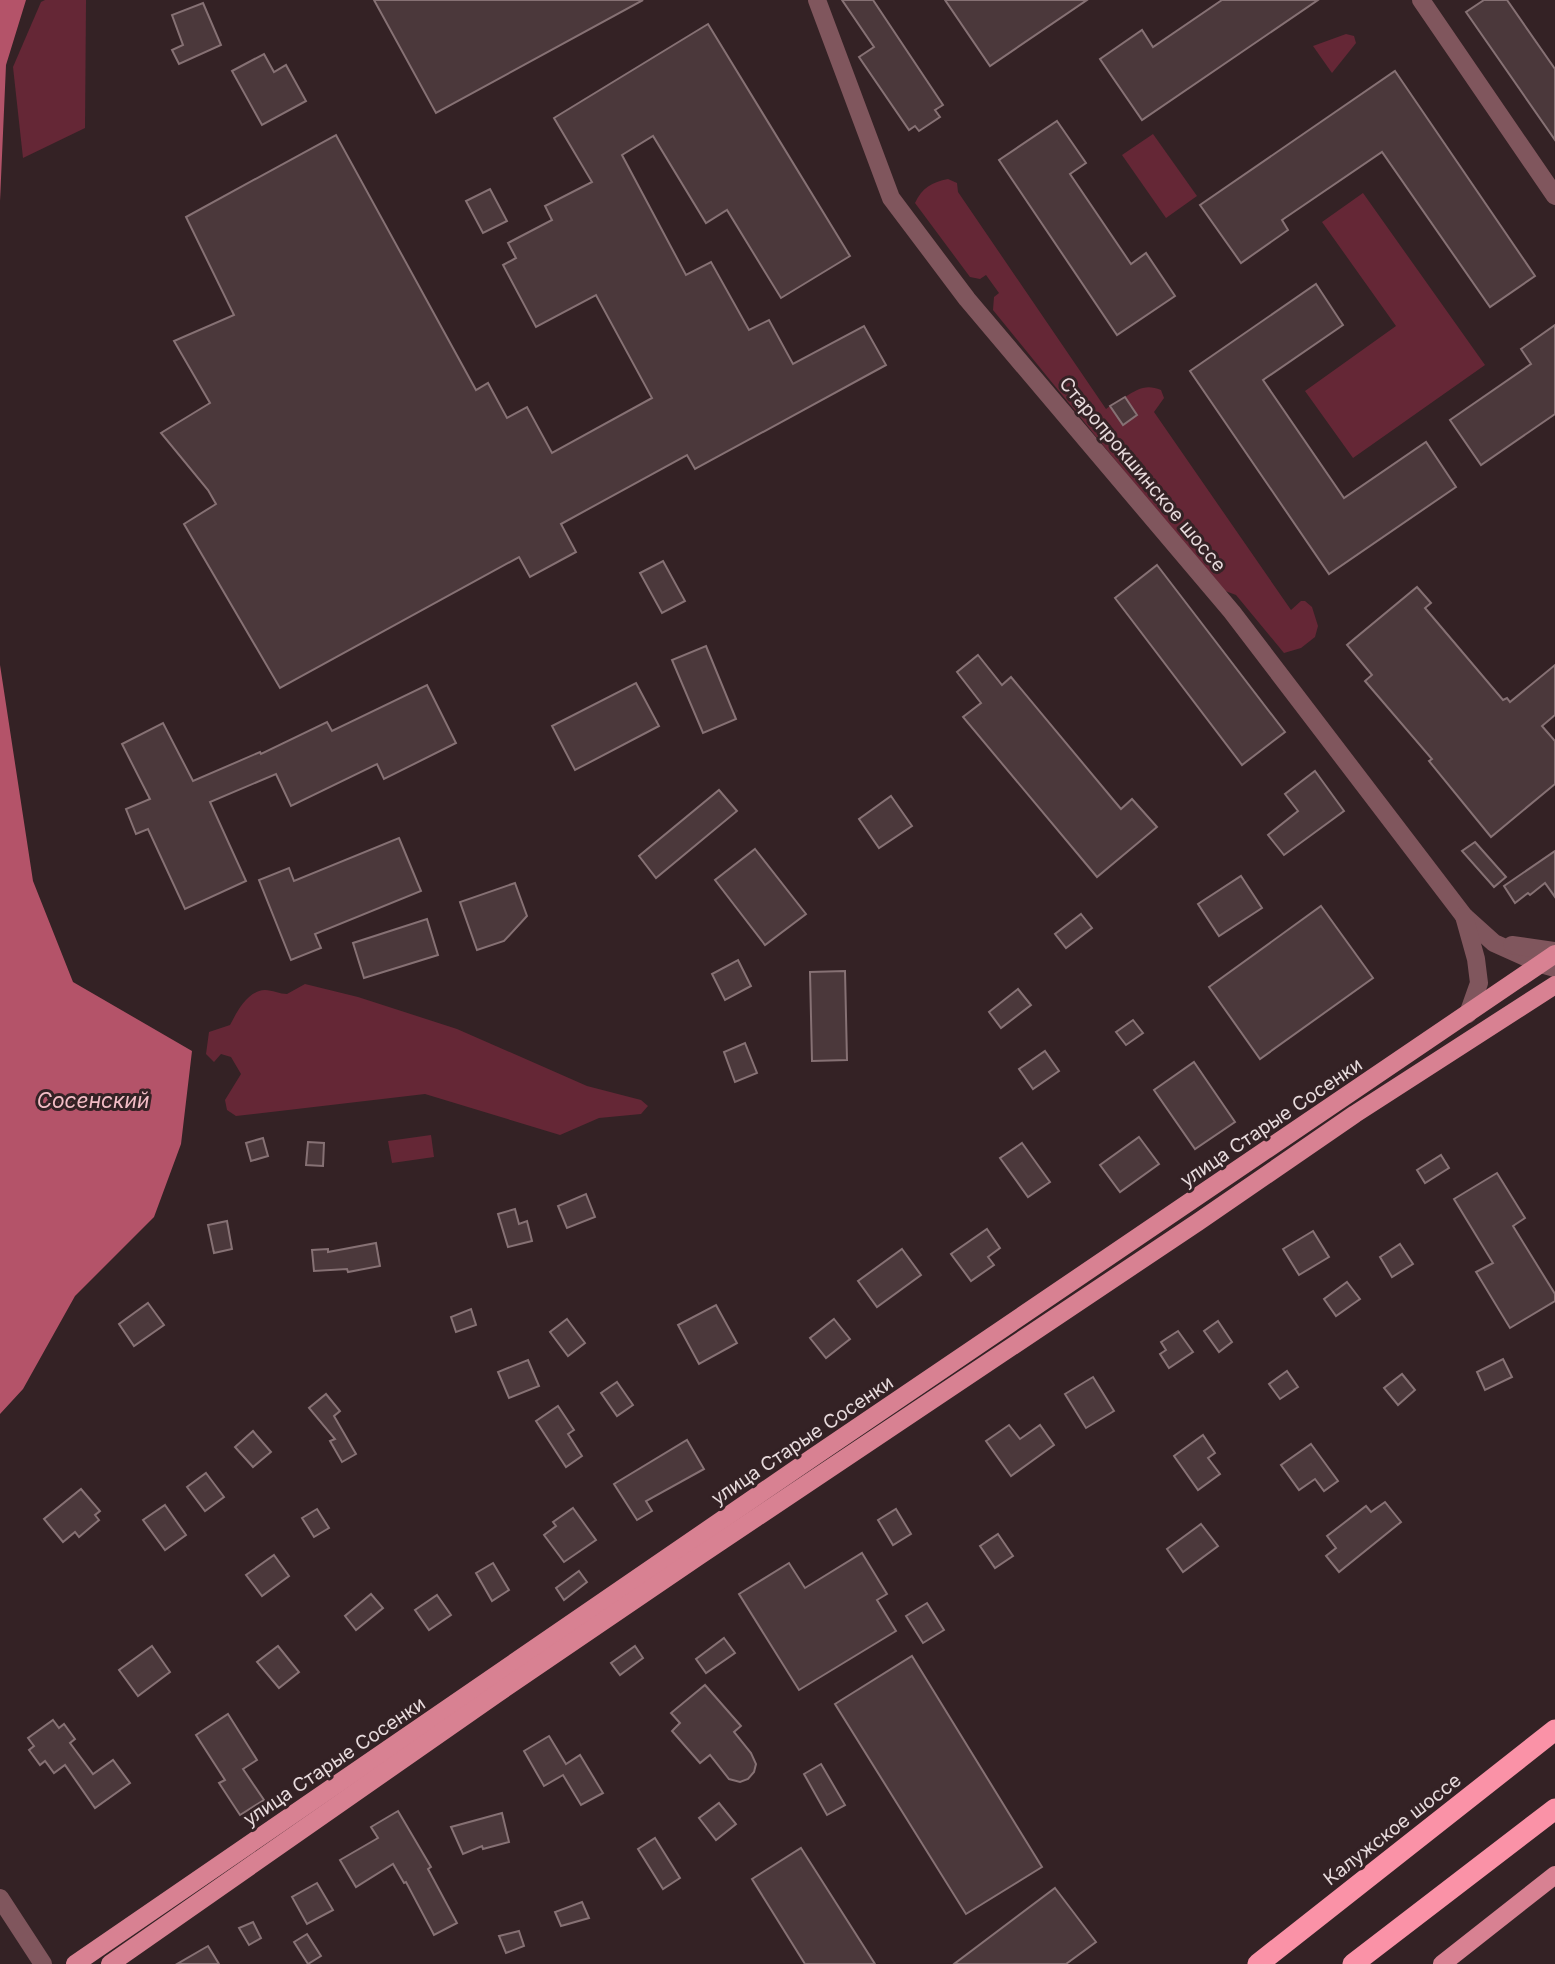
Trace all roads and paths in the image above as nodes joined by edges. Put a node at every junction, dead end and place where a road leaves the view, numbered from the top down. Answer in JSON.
{"nodes":[{"id":1,"x":817,"y":0,"type":"edge"},
{"id":2,"x":1422,"y":0,"type":"edge"},
{"id":3,"x":1555,"y":196,"type":"edge"},
{"id":4,"x":1464,"y":916,"type":"junction"},
{"id":5,"x":1552,"y":959,"type":"edge"},
{"id":6,"x":1555,"y":985,"type":"edge"},
{"id":7,"x":1468,"y":1014,"type":"junction"},
{"id":8,"x":1555,"y":1730,"type":"edge"},
{"id":9,"x":1555,"y":1809,"type":"edge"},
{"id":10,"x":1555,"y":1875,"type":"edge"},
{"id":11,"x":0,"y":1898,"type":"edge"},
{"id":12,"x":43,"y":1964,"type":"edge"},
{"id":13,"x":75,"y":1964,"type":"edge"},
{"id":14,"x":110,"y":1964,"type":"edge"},
{"id":15,"x":1258,"y":1964,"type":"edge"},
{"id":16,"x":1353,"y":1964,"type":"edge"},
{"id":17,"x":1442,"y":1964,"type":"edge"}],
"edges":[{"from":1,"to":4,"type":"street","name":"Старопрокшинское шоссе"},
{"from":2,"to":3,"type":"street"},
{"from":4,"to":5,"type":"street","name":"Старопрокшинское шоссе"},
{"from":4,"to":7,"type":"street"},
{"from":5,"to":7,"type":"main road","name":"улица Старые Сосенки"},
{"from":6,"to":14,"type":"main road","name":"улица Старые Сосенки"},
{"from":7,"to":13,"type":"main road","name":"улица Старые Сосенки"},
{"from":8,"to":15,"type":"highway","name":"Калужское шоссе"},
{"from":9,"to":16,"type":"highway"},
{"from":10,"to":17,"type":"main road"},
{"from":11,"to":12,"type":"street"}]}
